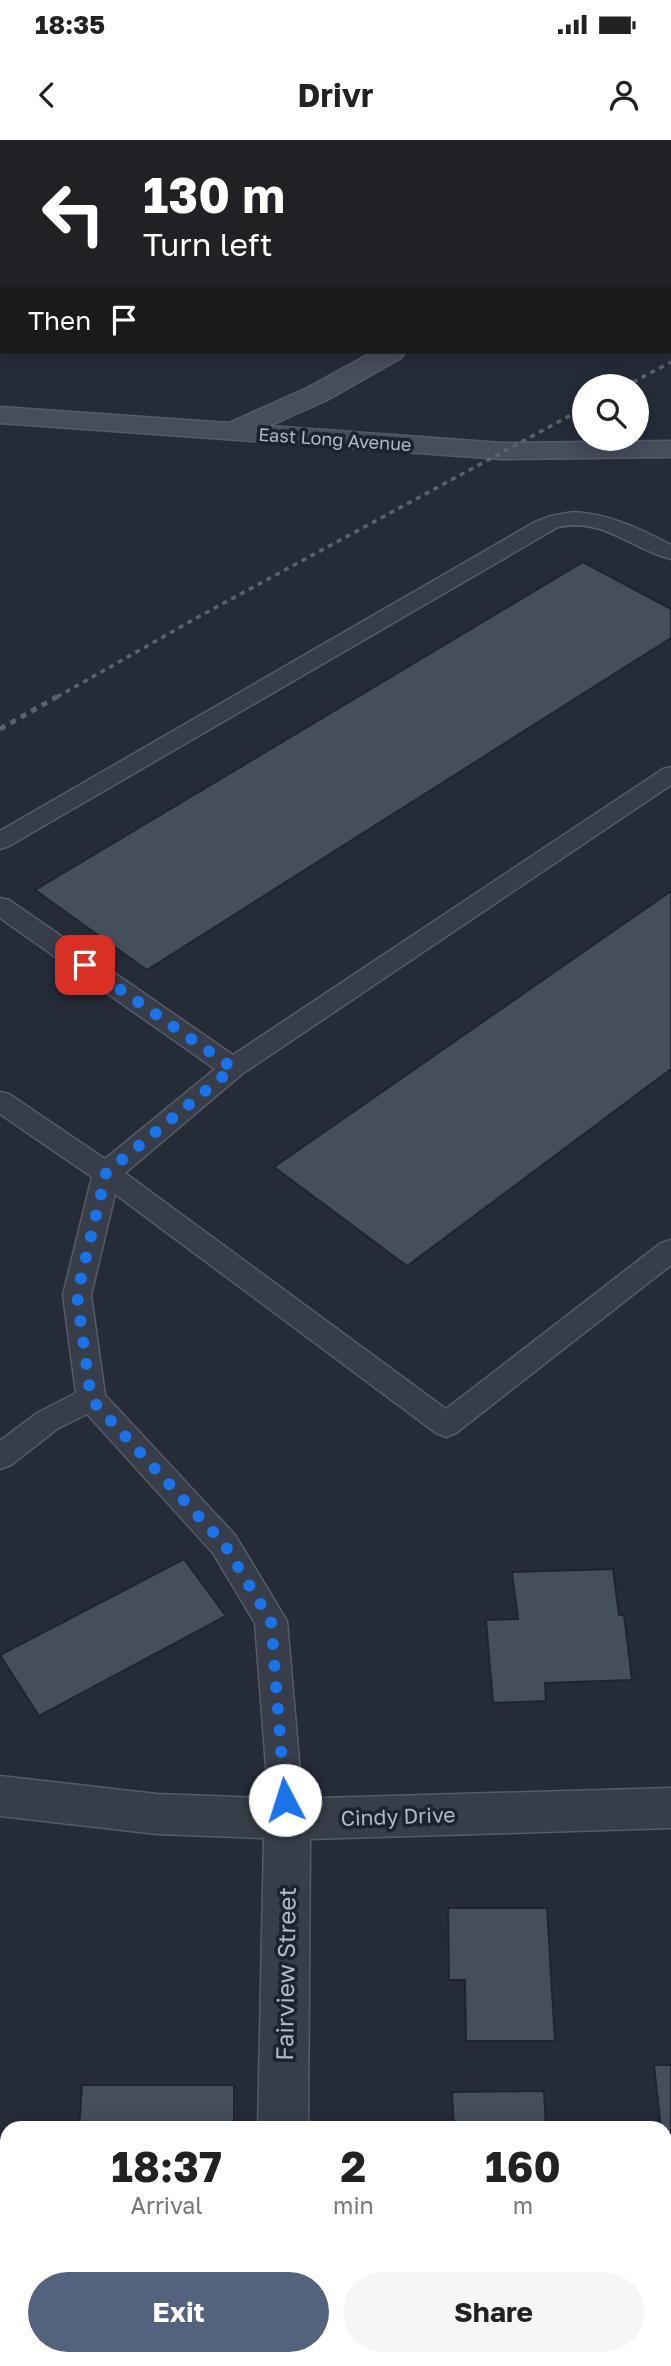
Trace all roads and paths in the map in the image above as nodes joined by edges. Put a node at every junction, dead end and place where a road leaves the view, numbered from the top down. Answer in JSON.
{"nodes":[{"id":1,"x":388,"y":354,"type":"edge"},
{"id":2,"x":0,"y":415,"type":"edge"},
{"id":3,"x":232,"y":432,"type":"junction"},
{"id":4,"x":671,"y":449,"type":"edge"},
{"id":5,"x":671,"y":554,"type":"edge"},
{"id":6,"x":671,"y":774,"type":"edge"},
{"id":7,"x":0,"y":841,"type":"edge"},
{"id":8,"x":0,"y":906,"type":"edge"},
{"id":9,"x":233,"y":1068,"type":"junction"},
{"id":10,"x":0,"y":1101,"type":"edge"},
{"id":11,"x":106,"y":1173,"type":"junction"},
{"id":12,"x":671,"y":1250,"type":"edge"},
{"id":13,"x":91,"y":1399,"type":"junction"},
{"id":14,"x":0,"y":1457,"type":"edge"},
{"id":15,"x":0,"y":1796,"type":"edge"},
{"id":16,"x":671,"y":1808,"type":"edge"},
{"id":17,"x":287,"y":1819,"type":"junction"},
{"id":18,"x":284,"y":2121,"type":"edge"}],
"edges":[{"from":1,"to":3,"type":"main road"},
{"from":2,"to":3,"type":"main road","name":"East Long Avenue"},
{"from":3,"to":4,"type":"main road","name":"East Long Avenue"},
{"from":5,"to":7,"type":"lane"},
{"from":6,"to":9,"type":"lane"},
{"from":8,"to":9,"type":"lane"},
{"from":9,"to":11,"type":"lane"},
{"from":10,"to":11,"type":"lane"},
{"from":11,"to":12,"type":"lane"},
{"from":11,"to":13,"type":"lane"},
{"from":13,"to":14,"type":"lane"},
{"from":13,"to":17,"type":"lane"},
{"from":15,"to":17,"type":"street","name":"Cindy Drive"},
{"from":16,"to":17,"type":"street","name":"Cindy Drive"},
{"from":17,"to":18,"type":"street","name":"Fairview Street"}]}
